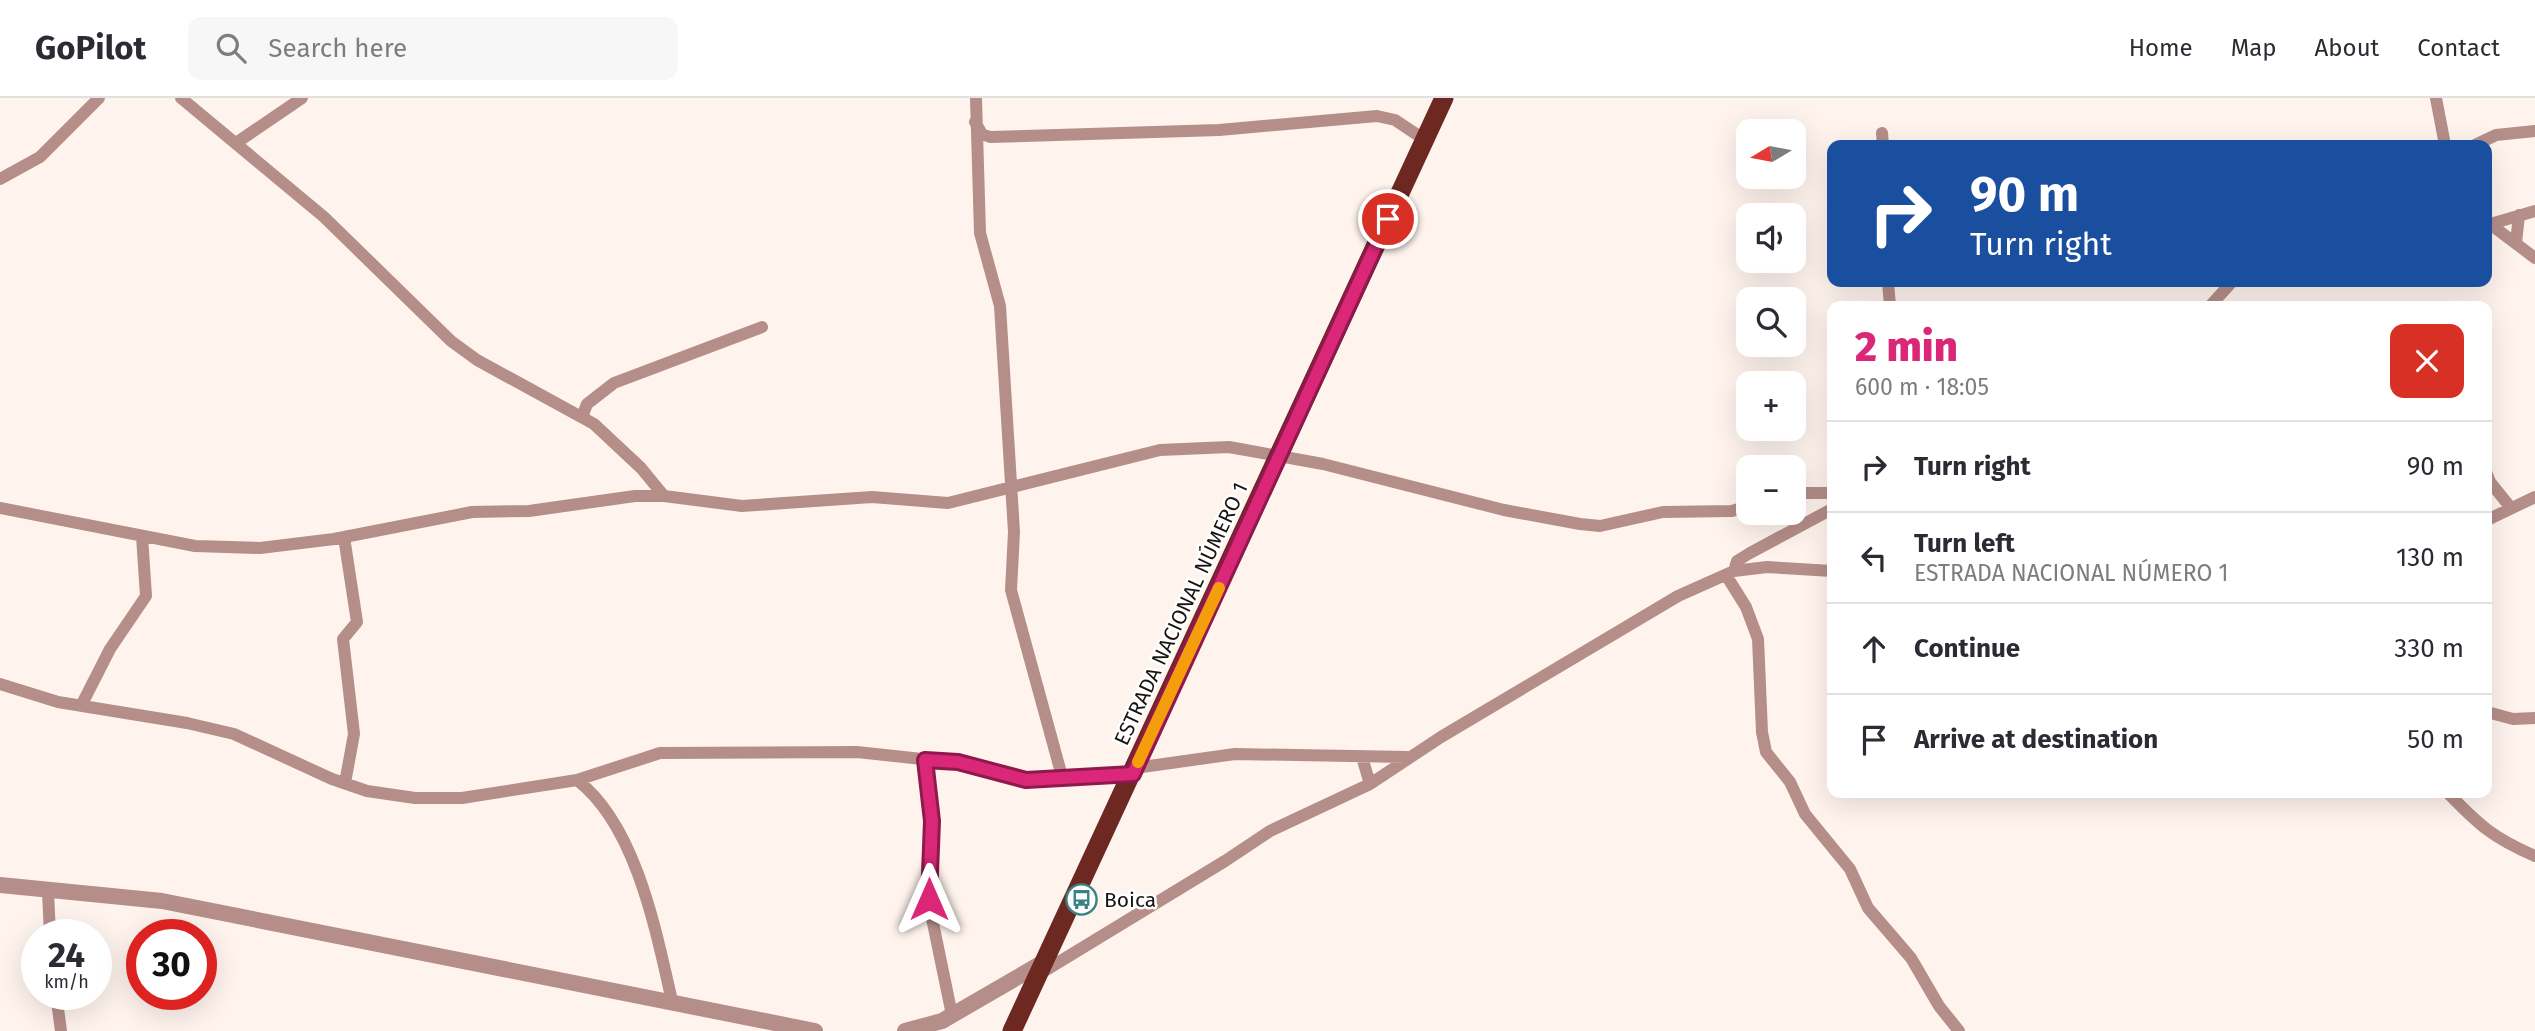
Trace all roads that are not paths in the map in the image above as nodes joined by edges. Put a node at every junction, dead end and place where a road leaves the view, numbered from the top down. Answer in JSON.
{"nodes":[{"id":1,"x":99,"y":98,"type":"edge"},
{"id":2,"x":181,"y":98,"type":"edge"},
{"id":3,"x":302,"y":98,"type":"edge"},
{"id":4,"x":976,"y":98,"type":"edge"},
{"id":5,"x":1444,"y":98,"type":"edge"},
{"id":6,"x":2436,"y":98,"type":"edge"},
{"id":7,"x":975,"y":121,"type":"junction"},
{"id":8,"x":2535,"y":131,"type":"edge"},
{"id":9,"x":1416,"y":134,"type":"dead end"},
{"id":10,"x":2444,"y":140,"type":"edge"},
{"id":11,"x":2486,"y":140,"type":"edge"},
{"id":12,"x":236,"y":143,"type":"junction"},
{"id":13,"x":0,"y":179,"type":"edge"},
{"id":14,"x":2535,"y":211,"type":"edge"},
{"id":15,"x":2519,"y":215,"type":"junction"},
{"id":16,"x":2492,"y":224,"type":"edge"},
{"id":17,"x":2492,"y":228,"type":"edge"},
{"id":18,"x":2516,"y":243,"type":"junction"},
{"id":19,"x":2535,"y":258,"type":"edge"},
{"id":20,"x":2227,"y":287,"type":"edge"},
{"id":21,"x":2215,"y":301,"type":"edge"},
{"id":22,"x":762,"y":327,"type":"dead end"},
{"id":23,"x":582,"y":417,"type":"junction"},
{"id":24,"x":1280,"y":456,"type":"junction"},
{"id":25,"x":2492,"y":485,"type":"edge"},
{"id":26,"x":1009,"y":488,"type":"junction"},
{"id":27,"x":1827,"y":493,"type":"edge"},
{"id":28,"x":1806,"y":494,"type":"edge"},
{"id":29,"x":664,"y":496,"type":"junction"},
{"id":30,"x":2535,"y":497,"type":"edge"},
{"id":31,"x":0,"y":508,"type":"edge"},
{"id":32,"x":2511,"y":509,"type":"junction"},
{"id":33,"x":1736,"y":510,"type":"edge"},
{"id":34,"x":1827,"y":512,"type":"edge"},
{"id":35,"x":2492,"y":518,"type":"edge"},
{"id":36,"x":142,"y":536,"type":"junction"},
{"id":37,"x":344,"y":537,"type":"junction"},
{"id":38,"x":1827,"y":571,"type":"edge"},
{"id":39,"x":1730,"y":573,"type":"junction"},
{"id":40,"x":0,"y":684,"type":"edge"},
{"id":41,"x":82,"y":704,"type":"junction"},
{"id":42,"x":2492,"y":713,"type":"edge"},
{"id":43,"x":2535,"y":718,"type":"edge"},
{"id":44,"x":1362,"y":757,"type":"junction"},
{"id":45,"x":1407,"y":757,"type":"junction"},
{"id":46,"x":925,"y":760,"type":"junction"},
{"id":47,"x":1134,"y":771,"type":"junction"},
{"id":48,"x":577,"y":780,"type":"junction"},
{"id":49,"x":1063,"y":780,"type":"junction"},
{"id":50,"x":345,"y":783,"type":"junction"},
{"id":51,"x":1370,"y":783,"type":"junction"},
{"id":52,"x":2453,"y":798,"type":"edge"},
{"id":53,"x":2535,"y":856,"type":"edge"},
{"id":54,"x":0,"y":885,"type":"edge"},
{"id":55,"x":48,"y":892,"type":"junction"},
{"id":56,"x":49,"y":919,"type":"edge"},
{"id":57,"x":1040,"y":969,"type":"junction"},
{"id":58,"x":673,"y":1001,"type":"junction"},
{"id":59,"x":58,"y":1010,"type":"edge"},
{"id":60,"x":952,"y":1015,"type":"junction"},
{"id":61,"x":61,"y":1031,"type":"edge"},
{"id":62,"x":815,"y":1031,"type":"edge"},
{"id":63,"x":905,"y":1031,"type":"edge"},
{"id":64,"x":1012,"y":1031,"type":"edge"},
{"id":65,"x":1959,"y":1031,"type":"edge"}],
"edges":[{"from":1,"to":13,"type":"street"},
{"from":2,"to":12,"type":"street"},
{"from":3,"to":12,"type":"street"},
{"from":4,"to":7,"type":"street"},
{"from":5,"to":24,"type":"highway","name":"ESTRADA NACIONAL NÚMERO 1"},
{"from":6,"to":10,"type":"street"},
{"from":7,"to":9,"type":"street"},
{"from":7,"to":26,"type":"street"},
{"from":8,"to":11,"type":"street"},
{"from":12,"to":23,"type":"street"},
{"from":14,"to":15,"type":"street"},
{"from":15,"to":16,"type":"street"},
{"from":15,"to":18,"type":"street"},
{"from":17,"to":18,"type":"street"},
{"from":18,"to":19,"type":"street"},
{"from":20,"to":21,"type":"street"},
{"from":22,"to":23,"type":"street"},
{"from":23,"to":29,"type":"street"},
{"from":24,"to":26,"type":"street"},
{"from":24,"to":33,"type":"street"},
{"from":24,"to":47,"type":"highway","name":"ESTRADA NACIONAL NÚMERO 1"},
{"from":25,"to":32,"type":"street"},
{"from":26,"to":29,"type":"street"},
{"from":26,"to":49,"type":"street"},
{"from":27,"to":28,"type":"street"},
{"from":29,"to":37,"type":"street"},
{"from":30,"to":32,"type":"street"},
{"from":31,"to":36,"type":"street"},
{"from":32,"to":35,"type":"street"},
{"from":34,"to":39,"type":"street"},
{"from":36,"to":37,"type":"street"},
{"from":36,"to":41,"type":"street"},
{"from":37,"to":50,"type":"street"},
{"from":38,"to":39,"type":"street"},
{"from":39,"to":45,"type":"street"},
{"from":39,"to":65,"type":"street"},
{"from":40,"to":41,"type":"street"},
{"from":41,"to":50,"type":"street"},
{"from":42,"to":43,"type":"street"},
{"from":44,"to":45,"type":"street"},
{"from":44,"to":47,"type":"street"},
{"from":44,"to":51,"type":"street"},
{"from":45,"to":51,"type":"street"},
{"from":46,"to":48,"type":"street"},
{"from":46,"to":49,"type":"street"},
{"from":46,"to":60,"type":"street"},
{"from":47,"to":49,"type":"street"},
{"from":47,"to":57,"type":"highway","name":"ESTRADA NACIONAL NÚMERO 1"},
{"from":48,"to":50,"type":"street"},
{"from":48,"to":58,"type":"street"},
{"from":51,"to":57,"type":"street"},
{"from":52,"to":53,"type":"street"},
{"from":54,"to":55,"type":"street"},
{"from":55,"to":56,"type":"street"},
{"from":55,"to":58,"type":"street"},
{"from":57,"to":60,"type":"street"},
{"from":57,"to":64,"type":"highway","name":"ESTRADA NACIONAL NÚMERO 1"},
{"from":58,"to":62,"type":"street"},
{"from":59,"to":61,"type":"street"},
{"from":60,"to":63,"type":"street"}]}
